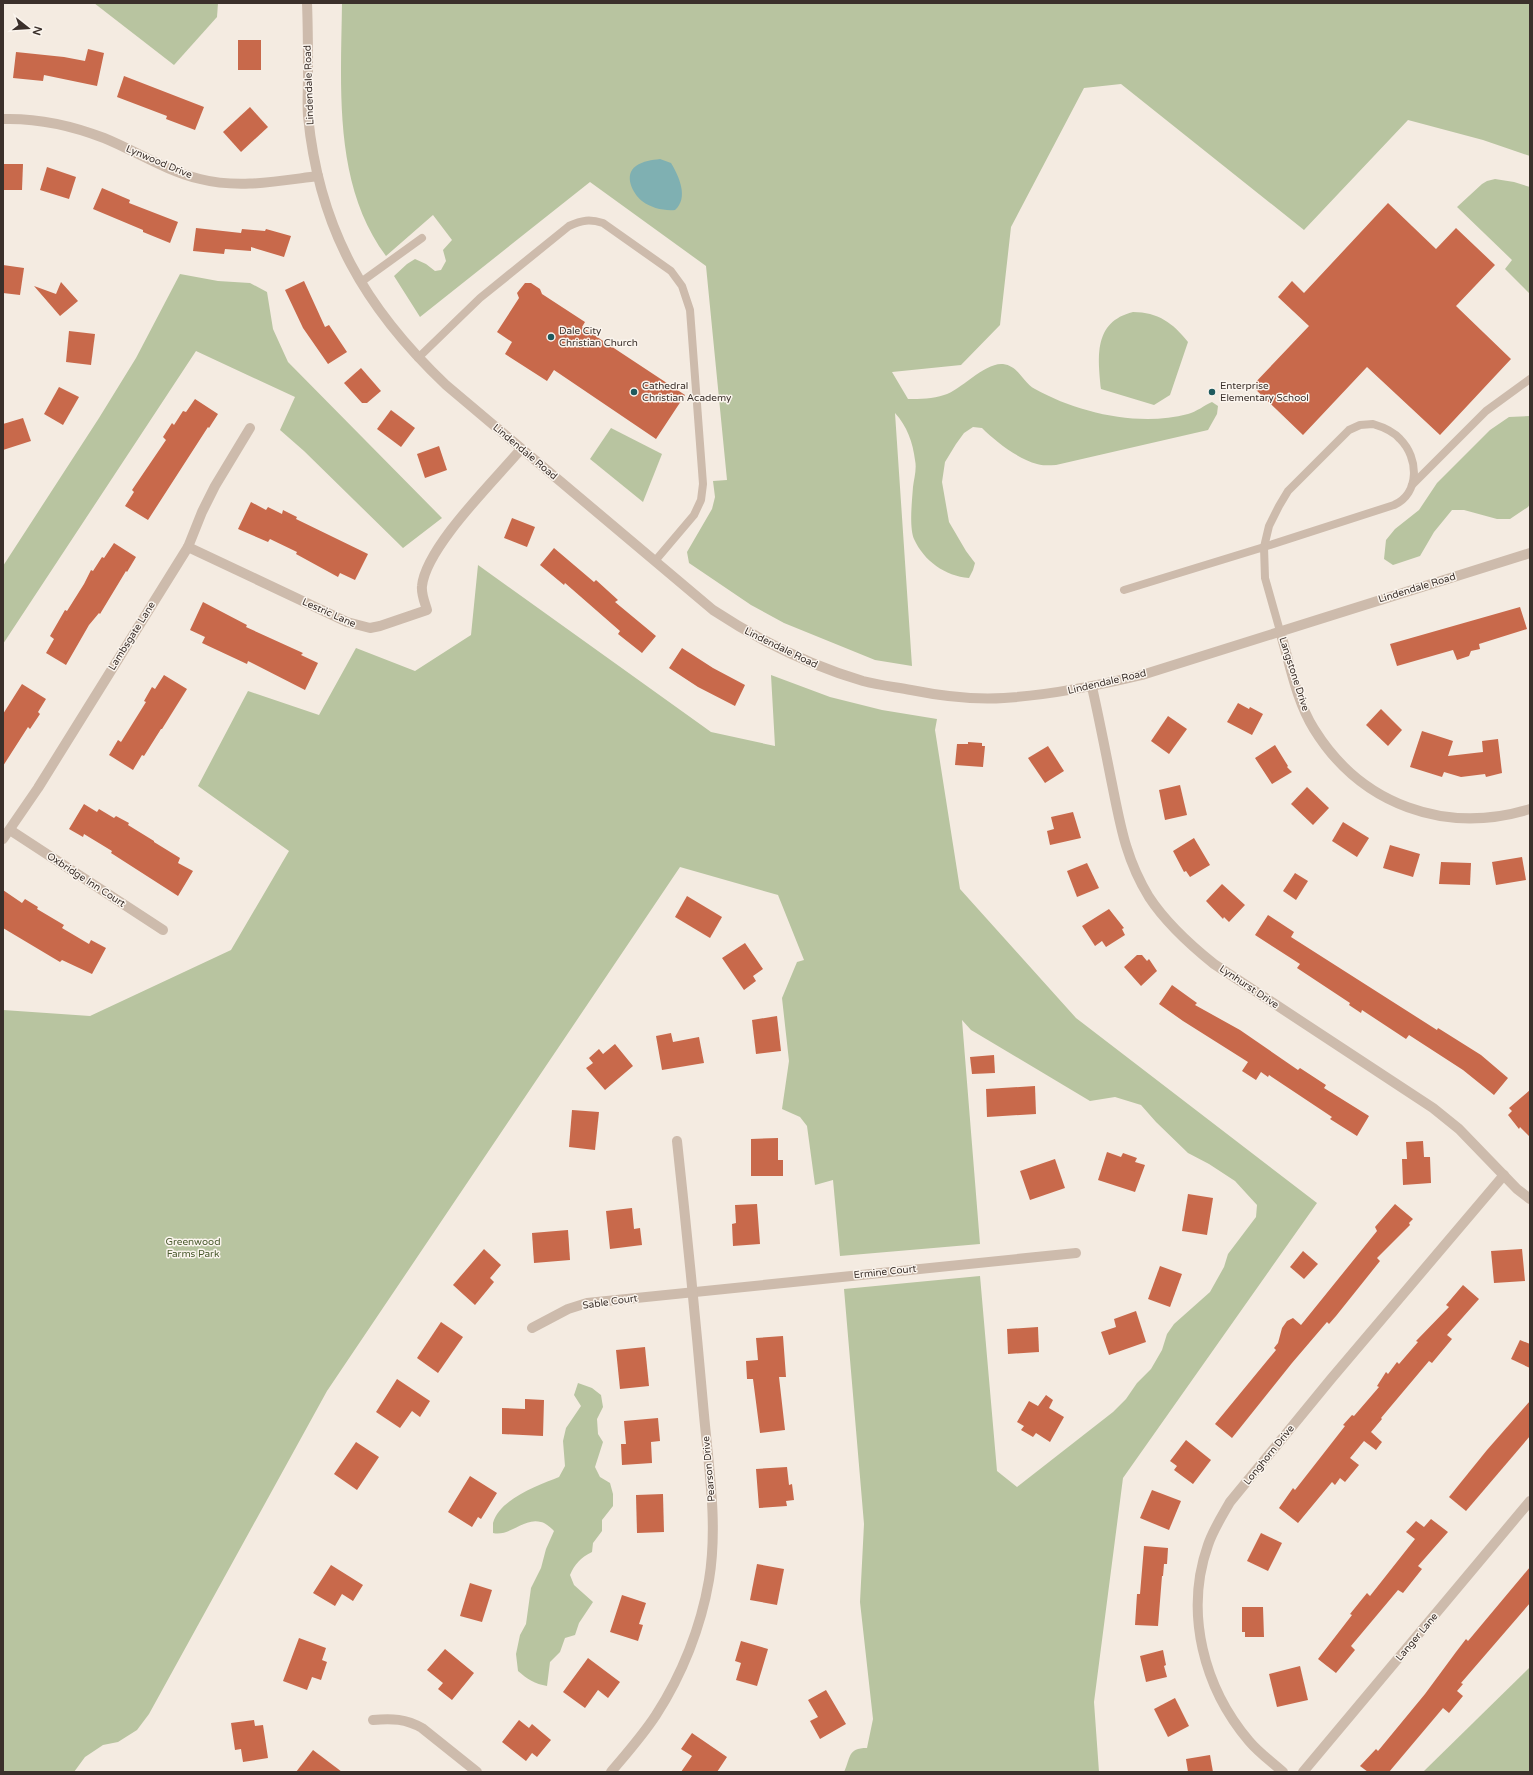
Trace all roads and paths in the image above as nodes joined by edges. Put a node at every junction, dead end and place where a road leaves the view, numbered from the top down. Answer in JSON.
{"nodes":[{"id":1,"x":307,"y":3,"type":"edge"},
{"id":2,"x":3,"y":118,"type":"edge"},
{"id":3,"x":318,"y":176,"type":"junction"},
{"id":4,"x":422,"y":238,"type":"dead end"},
{"id":5,"x":361,"y":282,"type":"junction"},
{"id":6,"x":418,"y":358,"type":"junction"},
{"id":7,"x":1530,"y":380,"type":"edge"},
{"id":8,"x":250,"y":428,"type":"dead end"},
{"id":9,"x":521,"y":449,"type":"junction"},
{"id":10,"x":1412,"y":485,"type":"junction"},
{"id":11,"x":188,"y":546,"type":"junction"},
{"id":12,"x":1264,"y":547,"type":"junction"},
{"id":13,"x":1530,"y":553,"type":"edge"},
{"id":14,"x":655,"y":561,"type":"junction"},
{"id":15,"x":1124,"y":590,"type":"dead end"},
{"id":16,"x":1280,"y":631,"type":"junction"},
{"id":17,"x":1092,"y":687,"type":"junction"},
{"id":18,"x":1530,"y":809,"type":"edge"},
{"id":19,"x":10,"y":830,"type":"junction"},
{"id":20,"x":3,"y":839,"type":"edge"},
{"id":21,"x":163,"y":930,"type":"dead end"},
{"id":22,"x":677,"y":1142,"type":"dead end"},
{"id":23,"x":1504,"y":1175,"type":"junction"},
{"id":24,"x":1530,"y":1199,"type":"edge"},
{"id":25,"x":1076,"y":1253,"type":"dead end"},
{"id":26,"x":694,"y":1292,"type":"junction"},
{"id":27,"x":532,"y":1328,"type":"dead end"},
{"id":28,"x":1530,"y":1501,"type":"edge"},
{"id":29,"x":374,"y":1720,"type":"dead end"},
{"id":30,"x":477,"y":1772,"type":"edge"},
{"id":31,"x":611,"y":1772,"type":"edge"},
{"id":32,"x":1283,"y":1772,"type":"edge"},
{"id":33,"x":1303,"y":1772,"type":"edge"}],
"edges":[{"from":1,"to":3,"type":"street","name":"Lindendale Road"},
{"from":2,"to":3,"type":"street","name":"Lynwood Drive"},
{"from":3,"to":5,"type":"street","name":"Lindendale Road"},
{"from":4,"to":5,"type":"lane"},
{"from":5,"to":6,"type":"street","name":"Lindendale Road"},
{"from":6,"to":9,"type":"street","name":"Lindendale Road"},
{"from":6,"to":14,"type":"lane"},
{"from":7,"to":10,"type":"lane"},
{"from":8,"to":11,"type":"street","name":"Lambsgate Lane"},
{"from":9,"to":11,"type":"street","name":"Lestric Lane"},
{"from":9,"to":14,"type":"street","name":"Lindendale Road"},
{"from":10,"to":12,"type":"lane"},
{"from":10,"to":12,"type":"lane"},
{"from":11,"to":19,"type":"street","name":"Lambsgate Lane"},
{"from":12,"to":15,"type":"lane"},
{"from":12,"to":16,"type":"lane"},
{"from":13,"to":16,"type":"street","name":"Lindendale Road"},
{"from":14,"to":17,"type":"street","name":"Lindendale Road"},
{"from":16,"to":17,"type":"street","name":"Lindendale Road"},
{"from":16,"to":18,"type":"street","name":"Langstone Drive"},
{"from":17,"to":23,"type":"street","name":"Lynhurst Drive"},
{"from":19,"to":20,"type":"street","name":"Lambsgate Lane"},
{"from":19,"to":21,"type":"street","name":"Oxbridge Inn Court"},
{"from":22,"to":26,"type":"street","name":"Pearson Drive"},
{"from":23,"to":24,"type":"street","name":"Lynhurst Drive"},
{"from":23,"to":32,"type":"street","name":"Longhorn Drive"},
{"from":25,"to":26,"type":"street","name":"Ermine Court"},
{"from":26,"to":27,"type":"street","name":"Sable Court"},
{"from":26,"to":31,"type":"street","name":"Pearson Drive"},
{"from":28,"to":33,"type":"street","name":"Langer Lane"},
{"from":29,"to":30,"type":"street"}]}
